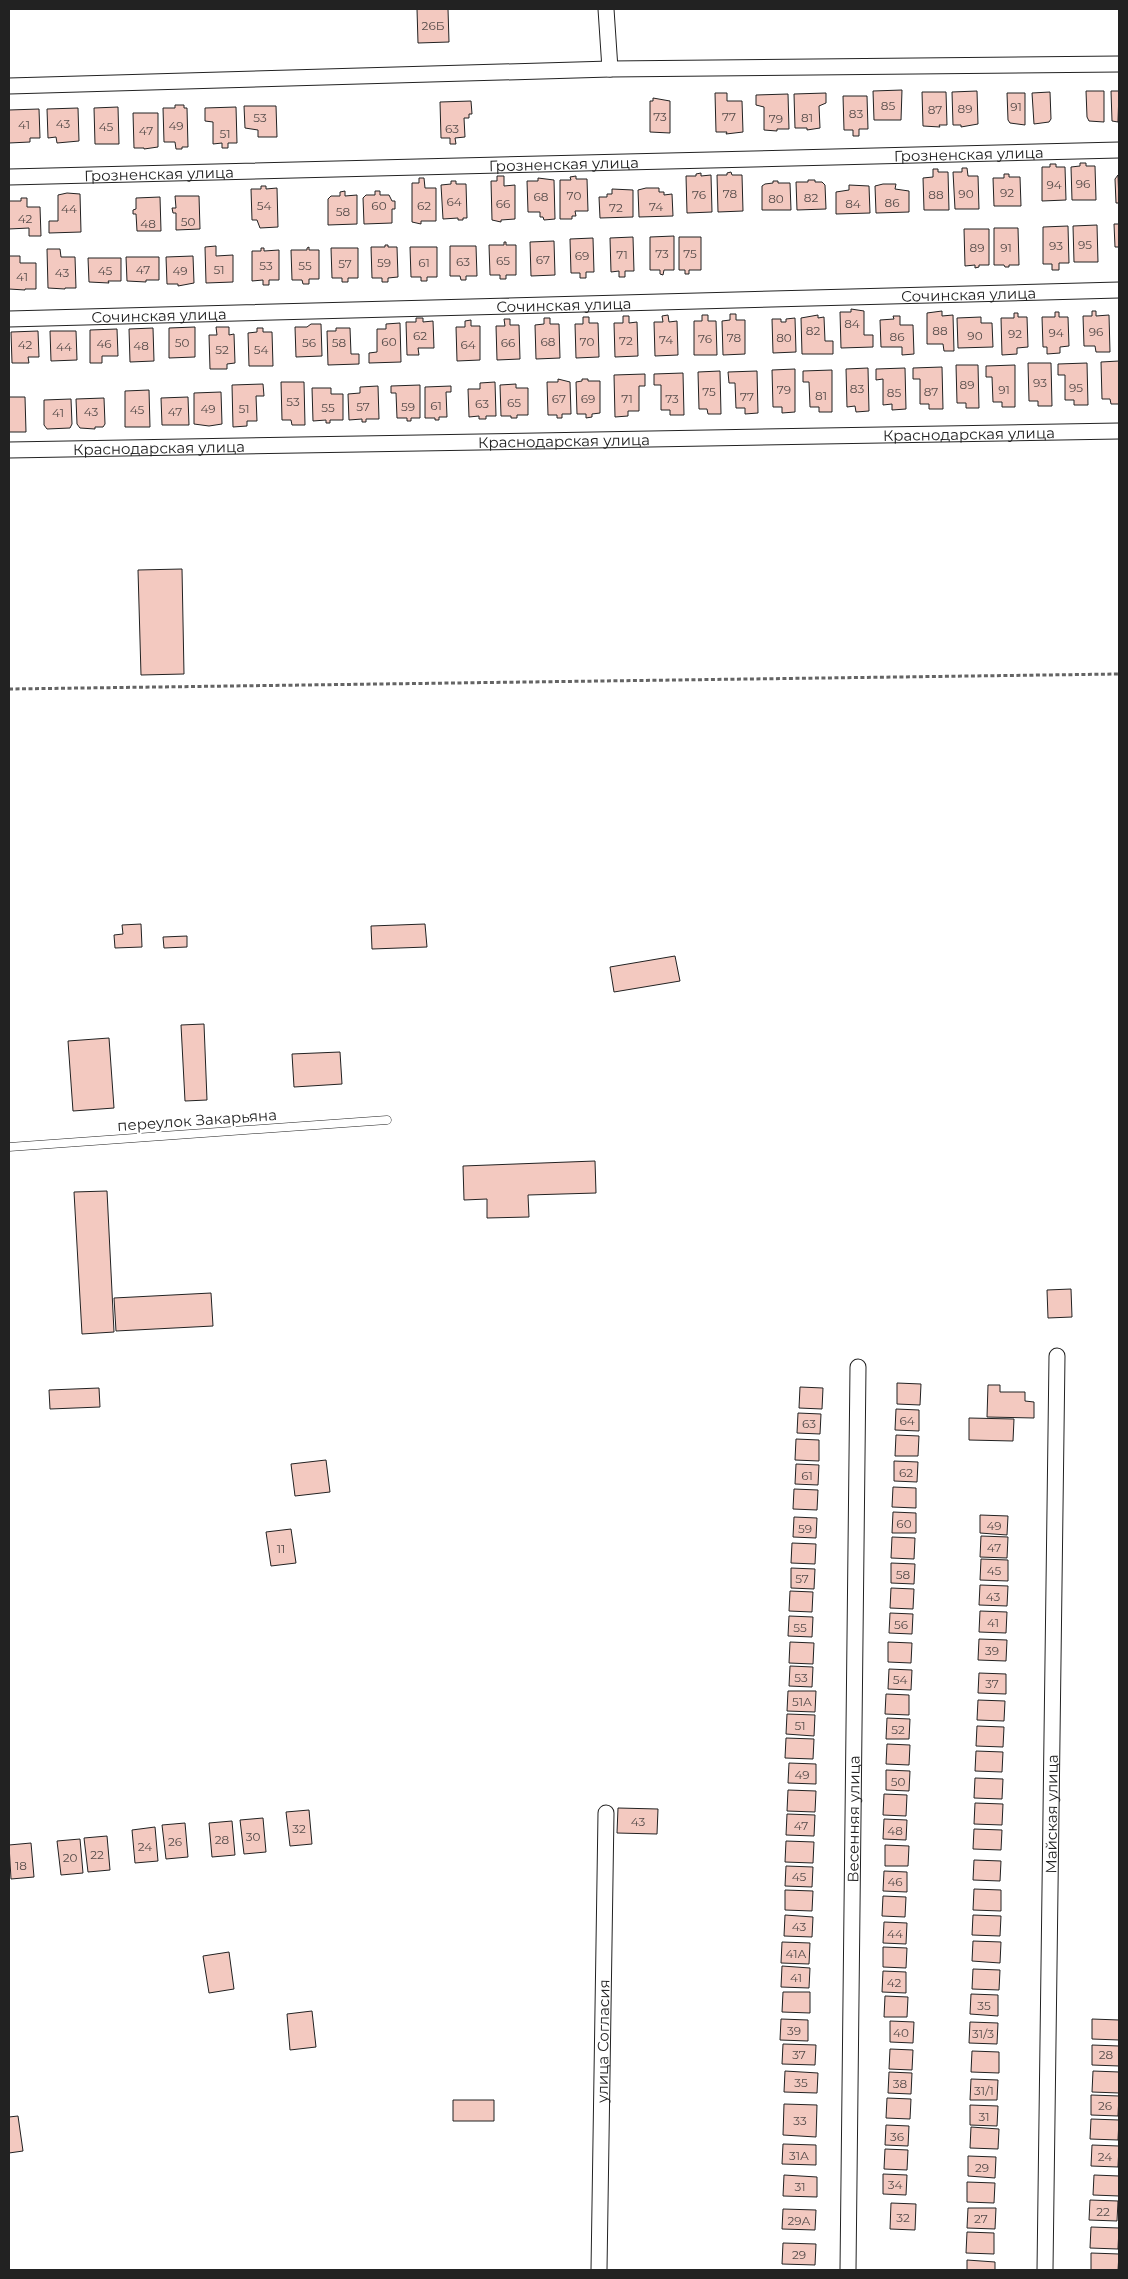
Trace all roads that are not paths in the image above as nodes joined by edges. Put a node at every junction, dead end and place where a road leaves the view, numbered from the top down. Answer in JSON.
{"nodes":[{"id":1,"x":606,"y":9,"type":"edge"},
{"id":2,"x":1119,"y":64,"type":"edge"},
{"id":3,"x":610,"y":69,"type":"junction"},
{"id":4,"x":9,"y":86,"type":"edge"},
{"id":5,"x":1119,"y":150,"type":"edge"},
{"id":6,"x":9,"y":177,"type":"edge"},
{"id":7,"x":1119,"y":290,"type":"edge"},
{"id":8,"x":9,"y":320,"type":"edge"},
{"id":9,"x":1119,"y":431,"type":"edge"},
{"id":10,"x":9,"y":450,"type":"edge"},
{"id":11,"x":386,"y":1120,"type":"dead end"},
{"id":12,"x":9,"y":1147,"type":"edge"},
{"id":13,"x":1056,"y":1356,"type":"dead end"},
{"id":14,"x":858,"y":1367,"type":"dead end"},
{"id":15,"x":606,"y":1813,"type":"dead end"},
{"id":16,"x":599,"y":2270,"type":"edge"},
{"id":17,"x":848,"y":2270,"type":"edge"},
{"id":18,"x":1045,"y":2270,"type":"edge"}],
"edges":[{"from":1,"to":3,"type":"street"},
{"from":2,"to":3,"type":"street"},
{"from":3,"to":4,"type":"street"},
{"from":5,"to":6,"type":"street","name":"Грозненская улица"},
{"from":7,"to":8,"type":"street","name":"Сочинская улица"},
{"from":9,"to":10,"type":"street","name":"Краснодарская улица"},
{"from":11,"to":12,"type":"lane","name":"переулок Закарьяна"},
{"from":13,"to":18,"type":"street","name":"Майская улица"},
{"from":14,"to":17,"type":"street","name":"Весенняя улица"},
{"from":15,"to":16,"type":"street","name":"улица Согласия"}]}
